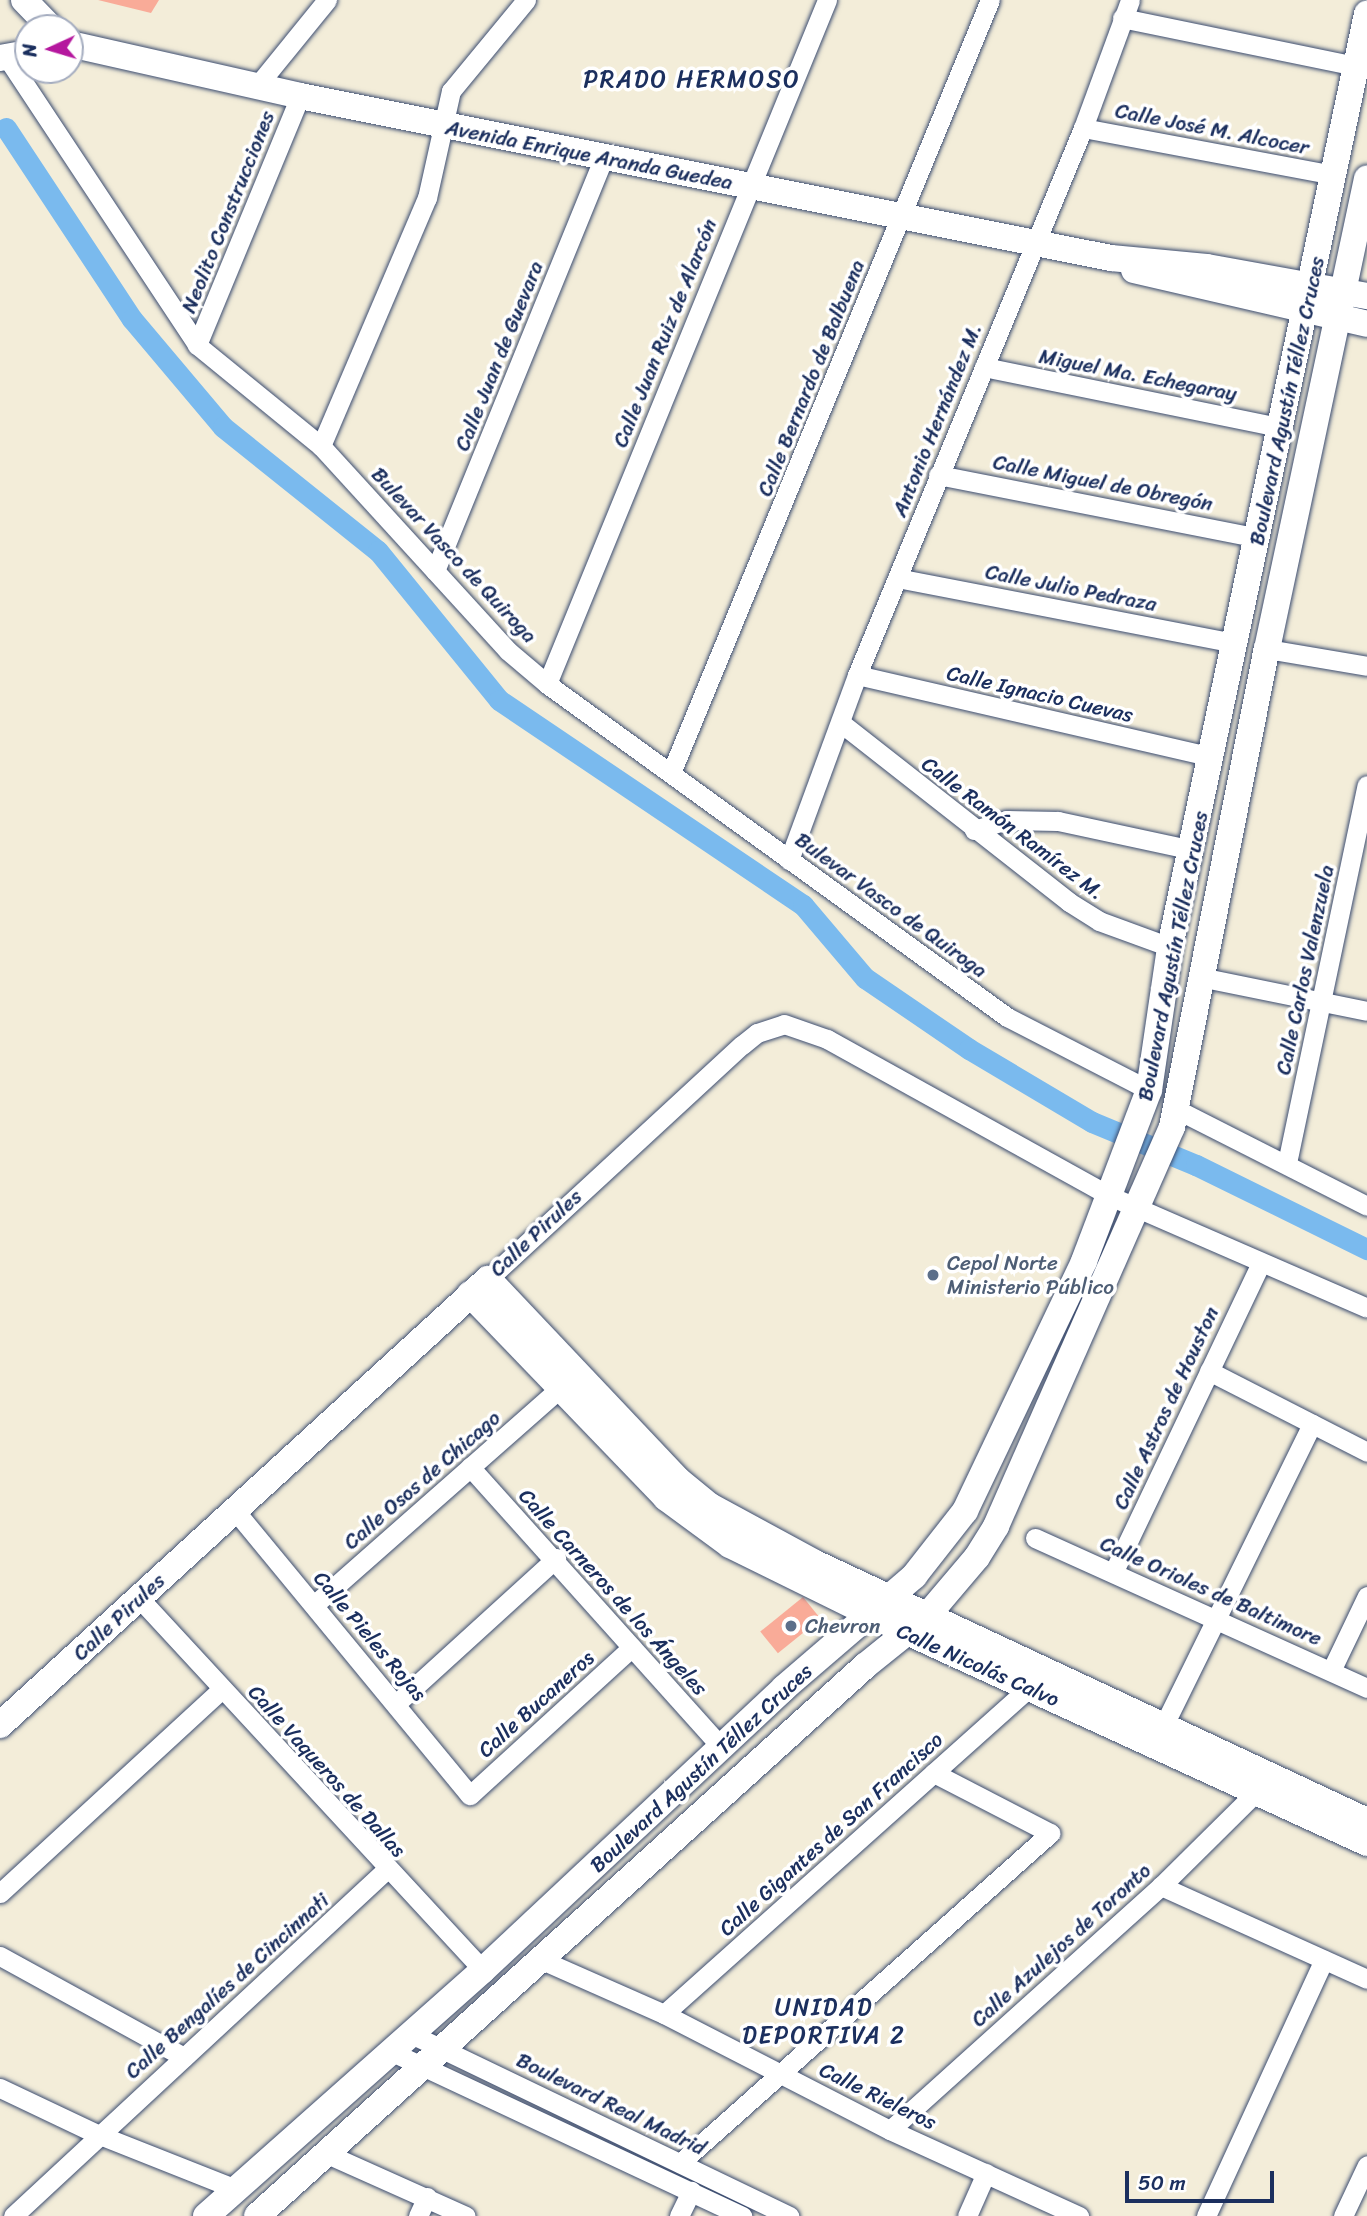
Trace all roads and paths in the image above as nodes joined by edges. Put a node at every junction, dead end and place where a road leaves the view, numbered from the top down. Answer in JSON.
{"nodes":[{"id":1,"x":24,"y":0,"type":"edge"},
{"id":2,"x":327,"y":0,"type":"edge"},
{"id":3,"x":526,"y":0,"type":"edge"},
{"id":4,"x":827,"y":0,"type":"edge"},
{"id":5,"x":990,"y":0,"type":"edge"},
{"id":6,"x":1126,"y":9,"type":"edge"},
{"id":7,"x":38,"y":14,"type":"edge"},
{"id":8,"x":1367,"y":14,"type":"edge"},
{"id":9,"x":84,"y":50,"type":"edge"},
{"id":10,"x":11,"y":56,"type":"edge"},
{"id":11,"x":1356,"y":66,"type":"junction"},
{"id":12,"x":257,"y":86,"type":"junction"},
{"id":13,"x":300,"y":96,"type":"junction"},
{"id":14,"x":443,"y":125,"type":"junction"},
{"id":15,"x":1083,"y":128,"type":"junction"},
{"id":16,"x":604,"y":156,"type":"junction"},
{"id":17,"x":1333,"y":175,"type":"junction"},
{"id":18,"x":1367,"y":179,"type":"edge"},
{"id":19,"x":749,"y":187,"type":"junction"},
{"id":20,"x":902,"y":214,"type":"junction"},
{"id":21,"x":1035,"y":240,"type":"junction"},
{"id":22,"x":1111,"y":258,"type":"junction"},
{"id":23,"x":1310,"y":285,"type":"junction"},
{"id":24,"x":1356,"y":294,"type":"edge"},
{"id":25,"x":1305,"y":313,"type":"junction"},
{"id":26,"x":1339,"y":319,"type":"junction"},
{"id":27,"x":1367,"y":324,"type":"edge"},
{"id":28,"x":197,"y":345,"type":"junction"},
{"id":29,"x":984,"y":367,"type":"junction"},
{"id":30,"x":1283,"y":428,"type":"junction"},
{"id":31,"x":321,"y":446,"type":"junction"},
{"id":32,"x":938,"y":475,"type":"junction"},
{"id":33,"x":1258,"y":538,"type":"junction"},
{"id":34,"x":435,"y":571,"type":"junction"},
{"id":35,"x":897,"y":578,"type":"junction"},
{"id":36,"x":1236,"y":643,"type":"junction"},
{"id":37,"x":1267,"y":649,"type":"junction"},
{"id":38,"x":1367,"y":666,"type":"edge"},
{"id":39,"x":857,"y":675,"type":"junction"},
{"id":40,"x":547,"y":684,"type":"junction"},
{"id":41,"x":841,"y":723,"type":"junction"},
{"id":42,"x":1213,"y":757,"type":"junction"},
{"id":43,"x":671,"y":773,"type":"junction"},
{"id":44,"x":1367,"y":786,"type":"edge"},
{"id":45,"x":974,"y":830,"type":"junction"},
{"id":46,"x":1193,"y":850,"type":"junction"},
{"id":47,"x":789,"y":860,"type":"junction"},
{"id":48,"x":1170,"y":947,"type":"junction"},
{"id":49,"x":1200,"y":977,"type":"junction"},
{"id":50,"x":1321,"y":1003,"type":"junction"},
{"id":51,"x":1367,"y":1011,"type":"edge"},
{"id":52,"x":1146,"y":1102,"type":"junction"},
{"id":53,"x":1174,"y":1118,"type":"junction"},
{"id":54,"x":1287,"y":1163,"type":"junction"},
{"id":55,"x":1110,"y":1196,"type":"junction"},
{"id":56,"x":1367,"y":1206,"type":"edge"},
{"id":57,"x":1138,"y":1210,"type":"junction"},
{"id":58,"x":1260,"y":1265,"type":"junction"},
{"id":59,"x":479,"y":1287,"type":"junction"},
{"id":60,"x":1367,"y":1308,"type":"edge"},
{"id":61,"x":1209,"y":1371,"type":"junction"},
{"id":62,"x":559,"y":1389,"type":"junction"},
{"id":63,"x":1312,"y":1424,"type":"junction"},
{"id":64,"x":1367,"y":1452,"type":"edge"},
{"id":65,"x":470,"y":1467,"type":"junction"},
{"id":66,"x":233,"y":1508,"type":"junction"},
{"id":67,"x":1035,"y":1538,"type":"dead end"},
{"id":68,"x":556,"y":1558,"type":"junction"},
{"id":69,"x":1114,"y":1571,"type":"junction"},
{"id":70,"x":1367,"y":1595,"type":"edge"},
{"id":71,"x":890,"y":1598,"type":"junction"},
{"id":72,"x":140,"y":1599,"type":"junction"},
{"id":73,"x":314,"y":1605,"type":"junction"},
{"id":74,"x":870,"y":1615,"type":"junction"},
{"id":75,"x":928,"y":1616,"type":"junction"},
{"id":76,"x":1220,"y":1618,"type":"junction"},
{"id":77,"x":907,"y":1632,"type":"junction"},
{"id":78,"x":632,"y":1647,"type":"junction"},
{"id":79,"x":1331,"y":1671,"type":"junction"},
{"id":80,"x":1028,"y":1688,"type":"junction"},
{"id":81,"x":1367,"y":1688,"type":"edge"},
{"id":82,"x":222,"y":1689,"type":"junction"},
{"id":83,"x":398,"y":1702,"type":"junction"},
{"id":84,"x":0,"y":1725,"type":"edge"},
{"id":85,"x":1159,"y":1734,"type":"junction"},
{"id":86,"x":722,"y":1748,"type":"junction"},
{"id":87,"x":934,"y":1773,"type":"junction"},
{"id":88,"x":1258,"y":1790,"type":"junction"},
{"id":89,"x":470,"y":1795,"type":"joint"},
{"id":90,"x":1367,"y":1821,"type":"edge"},
{"id":91,"x":1367,"y":1843,"type":"edge"},
{"id":92,"x":386,"y":1870,"type":"junction"},
{"id":93,"x":1161,"y":1886,"type":"junction"},
{"id":94,"x":0,"y":1893,"type":"edge"},
{"id":95,"x":0,"y":1956,"type":"edge"},
{"id":96,"x":1324,"y":1960,"type":"junction"},
{"id":97,"x":544,"y":1961,"type":"junction"},
{"id":98,"x":483,"y":1970,"type":"junction"},
{"id":99,"x":1367,"y":1979,"type":"edge"},
{"id":100,"x":664,"y":2014,"type":"junction"},
{"id":101,"x":411,"y":2034,"type":"junction"},
{"id":102,"x":443,"y":2048,"type":"junction"},
{"id":103,"x":392,"y":2052,"type":"junction"},
{"id":104,"x":184,"y":2057,"type":"junction"},
{"id":105,"x":422,"y":2067,"type":"junction"},
{"id":106,"x":781,"y":2073,"type":"junction"},
{"id":107,"x":0,"y":2088,"type":"edge"},
{"id":108,"x":890,"y":2130,"type":"junction"},
{"id":109,"x":97,"y":2134,"type":"junction"},
{"id":110,"x":325,"y":2153,"type":"junction"},
{"id":111,"x":680,"y":2163,"type":"junction"},
{"id":112,"x":1367,"y":2165,"type":"edge"},
{"id":113,"x":986,"y":2173,"type":"junction"},
{"id":114,"x":236,"y":2189,"type":"junction"},
{"id":115,"x":691,"y":2191,"type":"junction"},
{"id":116,"x":427,"y":2197,"type":"junction"},
{"id":117,"x":13,"y":2216,"type":"edge"},
{"id":118,"x":206,"y":2216,"type":"edge"},
{"id":119,"x":257,"y":2216,"type":"edge"},
{"id":120,"x":418,"y":2216,"type":"edge"},
{"id":121,"x":466,"y":2216,"type":"edge"},
{"id":122,"x":679,"y":2216,"type":"edge"},
{"id":123,"x":742,"y":2216,"type":"edge"},
{"id":124,"x":790,"y":2216,"type":"edge"},
{"id":125,"x":967,"y":2216,"type":"edge"},
{"id":126,"x":1079,"y":2216,"type":"edge"},
{"id":127,"x":1206,"y":2216,"type":"edge"},
{"id":128,"x":1343,"y":2216,"type":"edge"}],
"edges":[{"from":1,"to":7,"type":"street"},
{"from":2,"to":12,"type":"street"},
{"from":3,"to":14,"type":"street"},
{"from":4,"to":19,"type":"street","name":"Calle Juan Ruiz de Alarcón"},
{"from":5,"to":20,"type":"street","name":"Calle Bernardo de Balbuena"},
{"from":6,"to":11,"type":"street"},
{"from":6,"to":15,"type":"street","name":"Antonio Hernández M."},
{"from":8,"to":11,"type":"street","name":"Boulevard Agustín Téllez Cruces"},
{"from":9,"to":12,"type":"street","name":"Avenida Enrique Aranda Guedea"},
{"from":10,"to":28,"type":"street","name":"Bulevar Vasco de Quiroga"},
{"from":11,"to":17,"type":"street","name":"Boulevard Agustín Téllez Cruces"},
{"from":12,"to":13,"type":"street","name":"Avenida Enrique Aranda Guedea"},
{"from":13,"to":14,"type":"street","name":"Avenida Enrique Aranda Guedea"},
{"from":13,"to":28,"type":"street","name":"Neolito Construcciones"},
{"from":14,"to":16,"type":"street","name":"Avenida Enrique Aranda Guedea"},
{"from":14,"to":31,"type":"street"},
{"from":15,"to":17,"type":"street","name":"Calle José M. Alcocer"},
{"from":15,"to":21,"type":"street","name":"Antonio Hernández M."},
{"from":16,"to":19,"type":"street","name":"Avenida Enrique Aranda Guedea"},
{"from":16,"to":34,"type":"street","name":"Calle Juan de Guevara"},
{"from":17,"to":23,"type":"street","name":"Boulevard Agustín Téllez Cruces"},
{"from":18,"to":24,"type":"street","name":"Boulevard Agustín Téllez Cruces"},
{"from":19,"to":20,"type":"street","name":"Avenida Enrique Aranda Guedea"},
{"from":19,"to":40,"type":"street","name":"Calle Juan Ruiz de Alarcón"},
{"from":20,"to":21,"type":"street","name":"Avenida Enrique Aranda Guedea"},
{"from":20,"to":43,"type":"street","name":"Calle Bernardo de Balbuena"},
{"from":21,"to":22,"type":"street","name":"Avenida Enrique Aranda Guedea"},
{"from":21,"to":29,"type":"street","name":"Antonio Hernández M."},
{"from":22,"to":23,"type":"street","name":"Avenida Enrique Aranda Guedea"},
{"from":22,"to":25,"type":"street","name":"Avenida Enrique Aranda Guedea"},
{"from":23,"to":24,"type":"street","name":"Avenida Enrique Aranda Guedea"},
{"from":23,"to":25,"type":"street","name":"Boulevard Agustín Téllez Cruces"},
{"from":24,"to":26,"type":"street","name":"Boulevard Agustín Téllez Cruces"},
{"from":25,"to":26,"type":"street","name":"Avenida Enrique Aranda Guedea"},
{"from":25,"to":30,"type":"street","name":"Boulevard Agustín Téllez Cruces"},
{"from":26,"to":27,"type":"street","name":"Avenida Enrique Aranda Guedea"},
{"from":26,"to":37,"type":"street","name":"Boulevard Agustín Téllez Cruces"},
{"from":28,"to":31,"type":"street","name":"Bulevar Vasco de Quiroga"},
{"from":29,"to":30,"type":"street","name":"Miguel Ma. Echegaray"},
{"from":29,"to":32,"type":"street","name":"Antonio Hernández M."},
{"from":30,"to":33,"type":"street","name":"Boulevard Agustín Téllez Cruces"},
{"from":31,"to":34,"type":"street","name":"Bulevar Vasco de Quiroga"},
{"from":32,"to":33,"type":"street","name":"Calle Miguel de Obregón"},
{"from":32,"to":35,"type":"street","name":"Antonio Hernández M."},
{"from":33,"to":36,"type":"street","name":"Boulevard Agustín Téllez Cruces"},
{"from":34,"to":40,"type":"street","name":"Bulevar Vasco de Quiroga"},
{"from":35,"to":36,"type":"street","name":"Calle Julio Pedraza"},
{"from":35,"to":39,"type":"street","name":"Antonio Hernández M."},
{"from":36,"to":42,"type":"street","name":"Boulevard Agustín Téllez Cruces"},
{"from":37,"to":38,"type":"street"},
{"from":37,"to":49,"type":"street","name":"Boulevard Agustín Téllez Cruces"},
{"from":39,"to":41,"type":"street","name":"Antonio Hernández M."},
{"from":39,"to":42,"type":"street","name":"Calle Ignacio Cuevas"},
{"from":40,"to":43,"type":"street","name":"Bulevar Vasco de Quiroga"},
{"from":41,"to":45,"type":"street","name":"Calle Ramón Ramírez M."},
{"from":41,"to":47,"type":"street","name":"Antonio Hernández M."},
{"from":42,"to":46,"type":"street","name":"Boulevard Agustín Téllez Cruces"},
{"from":43,"to":47,"type":"street","name":"Bulevar Vasco de Quiroga"},
{"from":44,"to":50,"type":"street","name":"Calle Carlos Valenzuela"},
{"from":45,"to":46,"type":"street"},
{"from":45,"to":48,"type":"street","name":"Calle Ramón Ramírez M."},
{"from":46,"to":48,"type":"street","name":"Boulevard Agustín Téllez Cruces"},
{"from":47,"to":52,"type":"street","name":"Bulevar Vasco de Quiroga"},
{"from":48,"to":52,"type":"street","name":"Boulevard Agustín Téllez Cruces"},
{"from":49,"to":50,"type":"street"},
{"from":49,"to":53,"type":"street","name":"Boulevard Agustín Téllez Cruces"},
{"from":50,"to":51,"type":"street"},
{"from":50,"to":54,"type":"street","name":"Calle Carlos Valenzuela"},
{"from":52,"to":55,"type":"street","name":"Boulevard Agustín Téllez Cruces"},
{"from":53,"to":54,"type":"street"},
{"from":53,"to":57,"type":"street","name":"Boulevard Agustín Téllez Cruces"},
{"from":54,"to":56,"type":"street"},
{"from":55,"to":57,"type":"street","name":"Calle Pirules"},
{"from":55,"to":59,"type":"street","name":"Calle Pirules"},
{"from":55,"to":71,"type":"street","name":"Boulevard Agustín Téllez Cruces"},
{"from":57,"to":58,"type":"street","name":"Calle Pirules"},
{"from":57,"to":75,"type":"street","name":"Boulevard Agustín Téllez Cruces"},
{"from":58,"to":60,"type":"street","name":"Calle Pirules"},
{"from":58,"to":61,"type":"street","name":"Calle Astros de Houston"},
{"from":59,"to":62,"type":"street","name":"Calle Nicolás Calvo"},
{"from":59,"to":66,"type":"street","name":"Calle Pirules"},
{"from":59,"to":71,"type":"street","name":"Calle Nicolás Calvo"},
{"from":61,"to":63,"type":"street"},
{"from":61,"to":69,"type":"street","name":"Calle Astros de Houston"},
{"from":62,"to":65,"type":"street","name":"Calle Osos de Chicago"},
{"from":62,"to":74,"type":"street","name":"Calle Nicolás Calvo"},
{"from":63,"to":64,"type":"street"},
{"from":63,"to":76,"type":"street"},
{"from":65,"to":68,"type":"street","name":"Calle Carneros de los Ángeles"},
{"from":65,"to":73,"type":"street","name":"Calle Osos de Chicago"},
{"from":66,"to":72,"type":"street","name":"Calle Pirules"},
{"from":66,"to":73,"type":"street","name":"Calle Pieles Rojas"},
{"from":67,"to":69,"type":"street","name":"Calle Orioles de Baltimore"},
{"from":68,"to":78,"type":"street","name":"Calle Carneros de los Ángeles"},
{"from":68,"to":83,"type":"street"},
{"from":69,"to":76,"type":"street","name":"Calle Orioles de Baltimore"},
{"from":70,"to":79,"type":"street"},
{"from":71,"to":74,"type":"street","name":"Boulevard Agustín Téllez Cruces"},
{"from":71,"to":75,"type":"street","name":"Calle Nicolás Calvo"},
{"from":72,"to":82,"type":"street","name":"Calle Vaqueros de Dallas"},
{"from":72,"to":84,"type":"street","name":"Calle Pirules"},
{"from":73,"to":83,"type":"street","name":"Calle Pieles Rojas"},
{"from":74,"to":77,"type":"street","name":"Calle Nicolás Calvo"},
{"from":74,"to":86,"type":"street","name":"Boulevard Agustín Téllez Cruces"},
{"from":75,"to":77,"type":"street","name":"Boulevard Agustín Téllez Cruces"},
{"from":75,"to":85,"type":"street","name":"Calle Nicolás Calvo"},
{"from":76,"to":79,"type":"street","name":"Calle Orioles de Baltimore"},
{"from":76,"to":85,"type":"street"},
{"from":77,"to":80,"type":"street","name":"Calle Nicolás Calvo"},
{"from":77,"to":97,"type":"street","name":"Boulevard Agustín Téllez Cruces"},
{"from":78,"to":86,"type":"street","name":"Calle Carneros de los Ángeles"},
{"from":78,"to":89,"type":"street","name":"Calle Bucaneros"},
{"from":79,"to":81,"type":"street","name":"Calle Orioles de Baltimore"},
{"from":80,"to":85,"type":"street","name":"Calle Nicolás Calvo"},
{"from":80,"to":87,"type":"street","name":"Calle Gigantes de San Francisco"},
{"from":82,"to":92,"type":"street","name":"Calle Vaqueros de Dallas"},
{"from":82,"to":94,"type":"street"},
{"from":83,"to":89,"type":"street","name":"Calle Pieles Rojas"},
{"from":85,"to":88,"type":"street","name":"Calle Nicolás Calvo"},
{"from":85,"to":90,"type":"street","name":"Calle Nicolás Calvo"},
{"from":86,"to":98,"type":"street","name":"Boulevard Agustín Téllez Cruces"},
{"from":87,"to":100,"type":"street","name":"Calle Gigantes de San Francisco"},
{"from":87,"to":106,"type":"street"},
{"from":88,"to":91,"type":"street","name":"Calle Nicolás Calvo"},
{"from":88,"to":93,"type":"street","name":"Calle Azulejos de Toronto"},
{"from":92,"to":98,"type":"street","name":"Calle Vaqueros de Dallas"},
{"from":92,"to":104,"type":"street","name":"Calle Bengalíes de Cincinnati"},
{"from":93,"to":96,"type":"street"},
{"from":93,"to":108,"type":"street","name":"Calle Azulejos de Toronto"},
{"from":95,"to":104,"type":"street"},
{"from":96,"to":99,"type":"street"},
{"from":96,"to":127,"type":"street"},
{"from":97,"to":100,"type":"street","name":"Calle Rieleros"},
{"from":97,"to":102,"type":"street","name":"Boulevard Agustín Téllez Cruces"},
{"from":98,"to":101,"type":"street","name":"Boulevard Agustín Téllez Cruces"},
{"from":100,"to":106,"type":"street","name":"Calle Rieleros"},
{"from":101,"to":102,"type":"street","name":"Boulevard Real Madrid"},
{"from":101,"to":103,"type":"street","name":"Boulevard Agustín Téllez Cruces"},
{"from":102,"to":105,"type":"street","name":"Boulevard Agustín Téllez Cruces"},
{"from":102,"to":111,"type":"street","name":"Boulevard Real Madrid"},
{"from":103,"to":105,"type":"street","name":"Boulevard Real Madrid"},
{"from":103,"to":114,"type":"street","name":"Boulevard Agustín Téllez Cruces"},
{"from":104,"to":109,"type":"street","name":"Calle Bengalíes de Cincinnati"},
{"from":105,"to":110,"type":"street","name":"Boulevard Agustín Téllez Cruces"},
{"from":105,"to":115,"type":"street","name":"Boulevard Real Madrid"},
{"from":106,"to":108,"type":"street","name":"Calle Rieleros"},
{"from":106,"to":111,"type":"street"},
{"from":107,"to":109,"type":"street"},
{"from":108,"to":113,"type":"street","name":"Calle Rieleros"},
{"from":109,"to":114,"type":"street"},
{"from":109,"to":117,"type":"street","name":"Calle Bengalíes de Cincinnati"},
{"from":110,"to":116,"type":"street"},
{"from":110,"to":119,"type":"street","name":"Boulevard Agustín Téllez Cruces"},
{"from":111,"to":124,"type":"street","name":"Boulevard Real Madrid"},
{"from":112,"to":128,"type":"street"},
{"from":113,"to":125,"type":"street"},
{"from":113,"to":126,"type":"street","name":"Calle Rieleros"},
{"from":114,"to":118,"type":"street","name":"Boulevard Agustín Téllez Cruces"},
{"from":115,"to":122,"type":"street"},
{"from":115,"to":123,"type":"street","name":"Boulevard Real Madrid"},
{"from":116,"to":120,"type":"street"},
{"from":116,"to":121,"type":"street"}]}
